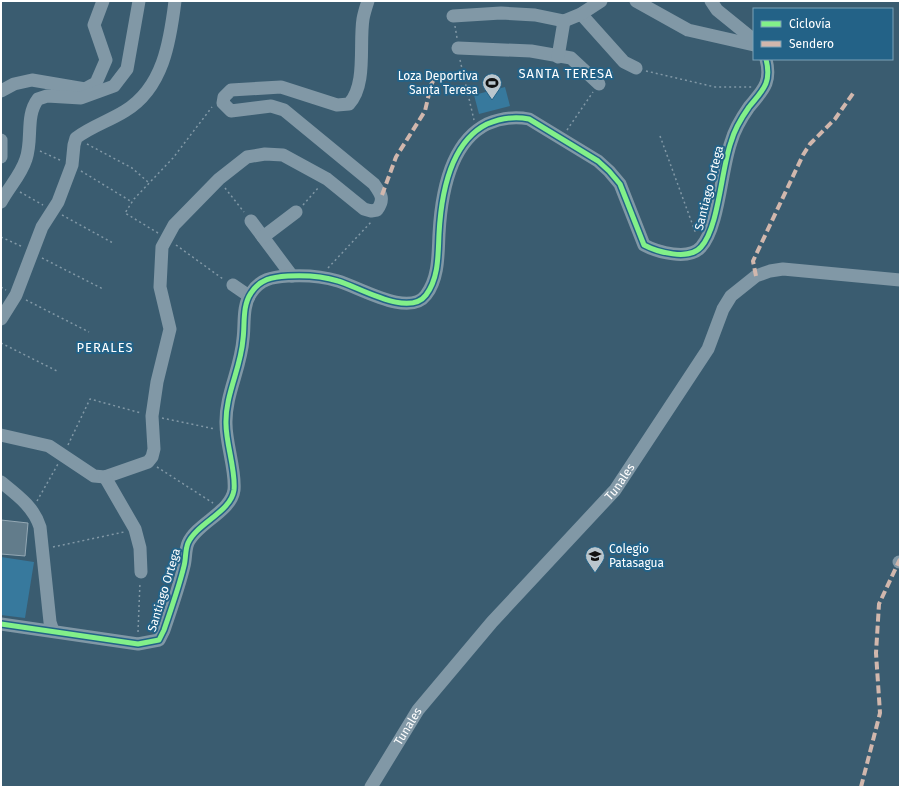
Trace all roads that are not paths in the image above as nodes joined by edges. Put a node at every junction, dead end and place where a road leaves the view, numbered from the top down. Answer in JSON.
{"nodes":[{"id":1,"x":103,"y":1,"type":"edge"},
{"id":2,"x":139,"y":1,"type":"edge"},
{"id":3,"x":175,"y":1,"type":"edge"},
{"id":4,"x":368,"y":1,"type":"edge"},
{"id":5,"x":601,"y":1,"type":"edge"},
{"id":6,"x":636,"y":1,"type":"edge"},
{"id":7,"x":711,"y":1,"type":"edge"},
{"id":8,"x":581,"y":14,"type":"junction"},
{"id":9,"x":453,"y":16,"type":"road end"},
{"id":10,"x":564,"y":21,"type":"junction"},
{"id":11,"x":753,"y":39,"type":"edge"},
{"id":12,"x":753,"y":45,"type":"edge"},
{"id":13,"x":458,"y":48,"type":"road end"},
{"id":14,"x":558,"y":57,"type":"junction"},
{"id":15,"x":766,"y":60,"type":"edge"},
{"id":16,"x":636,"y":68,"type":"road end"},
{"id":17,"x":599,"y":84,"type":"road end"},
{"id":18,"x":1,"y":91,"type":"edge"},
{"id":19,"x":1,"y":140,"type":"edge"},
{"id":20,"x":1,"y":157,"type":"edge"},
{"id":21,"x":1,"y":202,"type":"edge"},
{"id":22,"x":296,"y":212,"type":"road end"},
{"id":23,"x":251,"y":221,"type":"road end"},
{"id":24,"x":263,"y":237,"type":"junction"},
{"id":25,"x":292,"y":276,"type":"junction"},
{"id":26,"x":900,"y":280,"type":"edge"},
{"id":27,"x":233,"y":286,"type":"road end"},
{"id":28,"x":249,"y":296,"type":"junction"},
{"id":29,"x":1,"y":319,"type":"edge"},
{"id":30,"x":1,"y":435,"type":"edge"},
{"id":31,"x":105,"y":477,"type":"junction"},
{"id":32,"x":1,"y":482,"type":"edge"},
{"id":33,"x":141,"y":572,"type":"road end"},
{"id":34,"x":1,"y":624,"type":"edge"},
{"id":35,"x":53,"y":631,"type":"junction"},
{"id":36,"x":371,"y":787,"type":"edge"}],
"edges":[{"from":1,"to":18,"type":"street"},
{"from":2,"to":21,"type":"street"},
{"from":3,"to":29,"type":"street"},
{"from":4,"to":31,"type":"street"},
{"from":5,"to":8,"type":"street"},
{"from":6,"to":12,"type":"street"},
{"from":7,"to":11,"type":"street"},
{"from":8,"to":10,"type":"street"},
{"from":8,"to":16,"type":"street"},
{"from":9,"to":10,"type":"street"},
{"from":10,"to":14,"type":"street"},
{"from":13,"to":14,"type":"street"},
{"from":14,"to":17,"type":"street"},
{"from":15,"to":25,"type":"street","name":"Santiago Ortega"},
{"from":19,"to":20,"type":"street"},
{"from":22,"to":24,"type":"street"},
{"from":23,"to":24,"type":"street"},
{"from":24,"to":25,"type":"street"},
{"from":25,"to":28,"type":"street","name":"Santiago Ortega"},
{"from":26,"to":36,"type":"street","name":"Tunales"},
{"from":27,"to":28,"type":"street"},
{"from":28,"to":35,"type":"street","name":"Santiago Ortega"},
{"from":30,"to":31,"type":"street"},
{"from":31,"to":33,"type":"street"},
{"from":32,"to":35,"type":"street"},
{"from":34,"to":35,"type":"street","name":"Santiago Ortega"}]}
